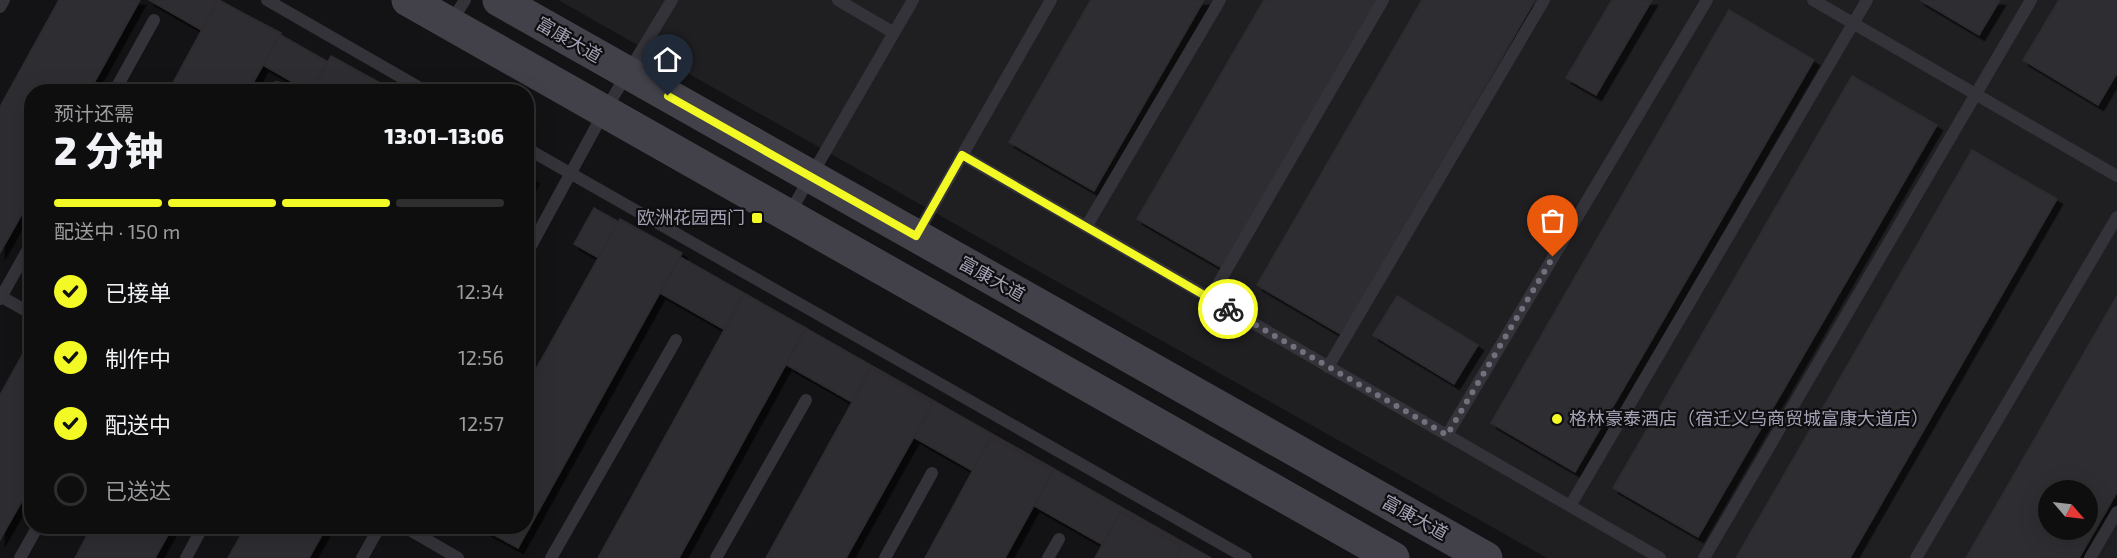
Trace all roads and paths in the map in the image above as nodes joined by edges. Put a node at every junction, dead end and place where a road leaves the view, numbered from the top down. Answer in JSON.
{"nodes":[{"id":1,"x":4,"y":0,"type":"edge"},
{"id":2,"x":267,"y":0,"type":"edge"},
{"id":3,"x":408,"y":0,"type":"edge"},
{"id":4,"x":499,"y":0,"type":"edge"},
{"id":5,"x":672,"y":0,"type":"edge"},
{"id":6,"x":838,"y":0,"type":"edge"},
{"id":7,"x":913,"y":0,"type":"edge"},
{"id":8,"x":1051,"y":0,"type":"edge"},
{"id":9,"x":1221,"y":0,"type":"edge"},
{"id":10,"x":1383,"y":0,"type":"edge"},
{"id":11,"x":1544,"y":0,"type":"edge"},
{"id":12,"x":1707,"y":0,"type":"edge"},
{"id":13,"x":1813,"y":0,"type":"edge"},
{"id":14,"x":1868,"y":0,"type":"edge"},
{"id":15,"x":2031,"y":0,"type":"edge"},
{"id":16,"x":0,"y":7,"type":"edge"},
{"id":17,"x":458,"y":12,"type":"edge"},
{"id":18,"x":154,"y":20,"type":"dead end"},
{"id":19,"x":1854,"y":24,"type":"junction"},
{"id":20,"x":894,"y":33,"type":"junction"},
{"id":21,"x":628,"y":73,"type":"junction"},
{"id":22,"x":118,"y":84,"type":"edge"},
{"id":23,"x":413,"y":84,"type":"edge"},
{"id":24,"x":1976,"y":94,"type":"junction"},
{"id":25,"x":604,"y":112,"type":"junction"},
{"id":26,"x":534,"y":152,"type":"edge"},
{"id":27,"x":962,"y":155,"type":"junction"},
{"id":28,"x":571,"y":173,"type":"junction"},
{"id":29,"x":810,"y":176,"type":"junction"},
{"id":30,"x":2117,"y":176,"type":"edge"},
{"id":31,"x":788,"y":216,"type":"junction"},
{"id":32,"x":2117,"y":217,"type":"edge"},
{"id":33,"x":1086,"y":227,"type":"junction"},
{"id":34,"x":916,"y":236,"type":"junction"},
{"id":35,"x":534,"y":240,"type":"edge"},
{"id":36,"x":24,"y":256,"type":"edge"},
{"id":37,"x":0,"y":298,"type":"edge"},
{"id":38,"x":1210,"y":298,"type":"junction"},
{"id":39,"x":24,"y":310,"type":"edge"},
{"id":40,"x":676,"y":340,"type":"dead end"},
{"id":41,"x":1328,"y":367,"type":"junction"},
{"id":42,"x":806,"y":400,"type":"dead end"},
{"id":43,"x":1447,"y":435,"type":"junction"},
{"id":44,"x":932,"y":473,"type":"dead end"},
{"id":45,"x":1570,"y":506,"type":"junction"},
{"id":46,"x":2117,"y":512,"type":"edge"},
{"id":47,"x":34,"y":534,"type":"edge"},
{"id":48,"x":199,"y":534,"type":"edge"},
{"id":49,"x":376,"y":534,"type":"edge"},
{"id":50,"x":417,"y":534,"type":"edge"},
{"id":51,"x":1059,"y":539,"type":"dead end"},
{"id":52,"x":20,"y":558,"type":"edge"},
{"id":53,"x":186,"y":558,"type":"edge"},
{"id":54,"x":362,"y":558,"type":"edge"},
{"id":55,"x":458,"y":558,"type":"edge"},
{"id":56,"x":551,"y":558,"type":"edge"},
{"id":57,"x":716,"y":558,"type":"edge"},
{"id":58,"x":885,"y":558,"type":"edge"},
{"id":59,"x":1048,"y":558,"type":"edge"},
{"id":60,"x":1246,"y":558,"type":"edge"},
{"id":61,"x":1394,"y":558,"type":"edge"},
{"id":62,"x":1486,"y":558,"type":"edge"},
{"id":63,"x":1660,"y":558,"type":"edge"},
{"id":64,"x":1704,"y":558,"type":"edge"},
{"id":65,"x":1916,"y":558,"type":"edge"},
{"id":66,"x":2090,"y":558,"type":"edge"}],
"edges":[{"from":1,"to":16,"type":"lane"},
{"from":2,"to":23,"type":"lane"},
{"from":3,"to":17,"type":"street"},
{"from":4,"to":21,"type":"street","name":"富康大道"},
{"from":5,"to":21,"type":"lane"},
{"from":6,"to":20,"type":"lane"},
{"from":7,"to":20,"type":"lane"},
{"from":8,"to":27,"type":"lane"},
{"from":9,"to":33,"type":"lane"},
{"from":10,"to":38,"type":"lane"},
{"from":11,"to":41,"type":"lane"},
{"from":12,"to":43,"type":"lane"},
{"from":13,"to":19,"type":"lane"},
{"from":14,"to":19,"type":"lane"},
{"from":15,"to":24,"type":"lane"},
{"from":17,"to":25,"type":"street"},
{"from":18,"to":22,"type":"lane"},
{"from":19,"to":24,"type":"lane"},
{"from":19,"to":45,"type":"lane"},
{"from":20,"to":29,"type":"lane"},
{"from":21,"to":25,"type":"lane"},
{"from":21,"to":29,"type":"street","name":"富康大道"},
{"from":24,"to":30,"type":"lane"},
{"from":24,"to":64,"type":"lane"},
{"from":25,"to":28,"type":"lane"},
{"from":25,"to":31,"type":"street"},
{"from":26,"to":28,"type":"lane"},
{"from":27,"to":33,"type":"lane"},
{"from":27,"to":34,"type":"lane"},
{"from":28,"to":35,"type":"lane"},
{"from":28,"to":60,"type":"lane"},
{"from":29,"to":31,"type":"lane"},
{"from":29,"to":34,"type":"street","name":"富康大道"},
{"from":31,"to":61,"type":"street"},
{"from":32,"to":65,"type":"lane"},
{"from":33,"to":38,"type":"lane"},
{"from":34,"to":62,"type":"street","name":"富康大道"},
{"from":36,"to":37,"type":"lane"},
{"from":37,"to":39,"type":"lane"},
{"from":38,"to":41,"type":"lane"},
{"from":40,"to":56,"type":"lane"},
{"from":41,"to":43,"type":"lane"},
{"from":42,"to":57,"type":"lane"},
{"from":43,"to":45,"type":"lane"},
{"from":44,"to":58,"type":"lane"},
{"from":45,"to":63,"type":"lane"},
{"from":46,"to":66,"type":"lane"},
{"from":47,"to":52,"type":"lane"},
{"from":48,"to":53,"type":"lane"},
{"from":49,"to":54,"type":"lane"},
{"from":50,"to":55,"type":"lane"},
{"from":51,"to":59,"type":"lane"}]}
